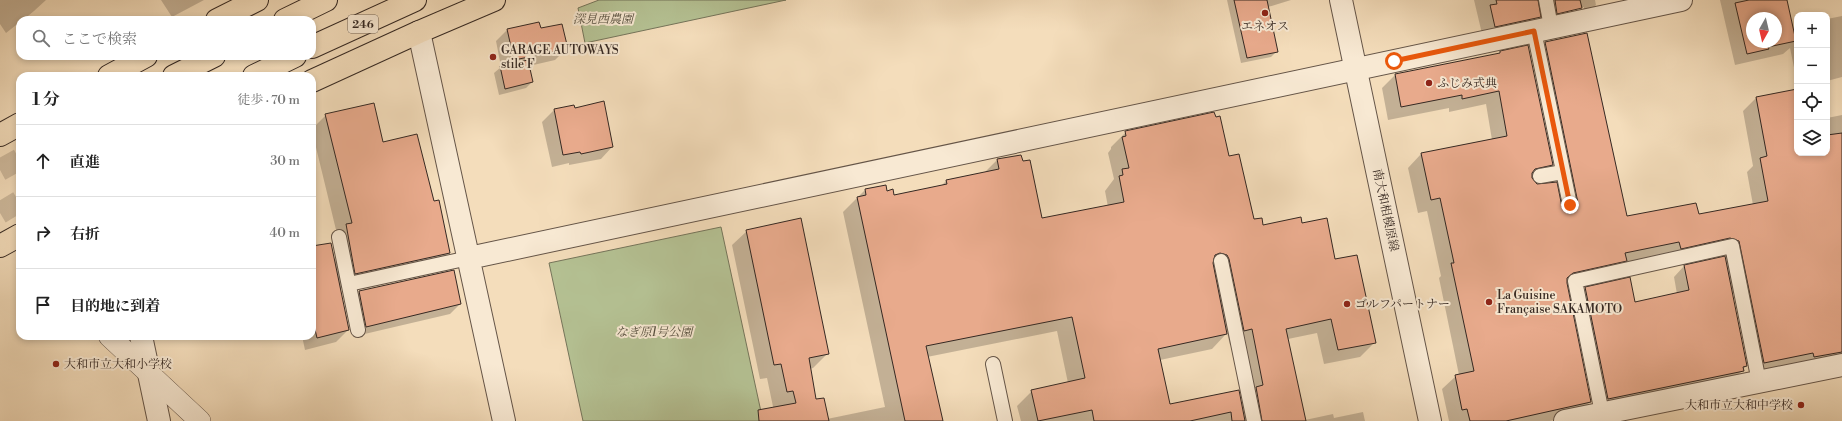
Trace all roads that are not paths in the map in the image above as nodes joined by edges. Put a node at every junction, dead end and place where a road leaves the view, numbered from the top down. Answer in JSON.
{"nodes":[{"id":1,"x":257,"y":0,"type":"edge"},
{"id":2,"x":326,"y":0,"type":"edge"},
{"id":3,"x":415,"y":0,"type":"edge"},
{"id":4,"x":494,"y":0,"type":"edge"},
{"id":5,"x":1341,"y":0,"type":"edge"},
{"id":6,"x":1546,"y":0,"type":"edge"},
{"id":7,"x":1681,"y":0,"type":"edge"},
{"id":8,"x":225,"y":16,"type":"edge"},
{"id":9,"x":293,"y":16,"type":"edge"},
{"id":10,"x":1543,"y":29,"type":"junction"},
{"id":11,"x":419,"y":32,"type":"junction"},
{"id":12,"x":316,"y":45,"type":"edge"},
{"id":13,"x":139,"y":60,"type":"edge"},
{"id":14,"x":206,"y":60,"type":"edge"},
{"id":15,"x":287,"y":60,"type":"edge"},
{"id":16,"x":1356,"y":69,"type":"junction"},
{"id":17,"x":116,"y":72,"type":"edge"},
{"id":18,"x":182,"y":72,"type":"edge"},
{"id":19,"x":262,"y":72,"type":"edge"},
{"id":20,"x":316,"y":79,"type":"edge"},
{"id":21,"x":16,"y":126,"type":"edge"},
{"id":22,"x":0,"y":135,"type":"edge"},
{"id":23,"x":1563,"y":172,"type":"junction"},
{"id":24,"x":1540,"y":176,"type":"dead end"},
{"id":25,"x":1570,"y":205,"type":"dead end"},
{"id":26,"x":16,"y":237,"type":"edge"},
{"id":27,"x":339,"y":237,"type":"dead end"},
{"id":28,"x":0,"y":246,"type":"edge"},
{"id":29,"x":469,"y":258,"type":"junction"},
{"id":30,"x":1221,"y":261,"type":"dead end"},
{"id":31,"x":349,"y":284,"type":"junction"},
{"id":32,"x":358,"y":330,"type":"dead end"},
{"id":33,"x":113,"y":340,"type":"edge"},
{"id":34,"x":142,"y":340,"type":"edge"},
{"id":35,"x":993,"y":364,"type":"dead end"},
{"id":36,"x":1842,"y":365,"type":"edge"},
{"id":37,"x":149,"y":373,"type":"junction"},
{"id":38,"x":1759,"y":382,"type":"junction"},
{"id":39,"x":1602,"y":413,"type":"junction"},
{"id":40,"x":159,"y":421,"type":"edge"},
{"id":41,"x":200,"y":421,"type":"edge"},
{"id":42,"x":504,"y":421,"type":"edge"},
{"id":43,"x":1005,"y":421,"type":"edge"},
{"id":44,"x":1254,"y":421,"type":"edge"},
{"id":45,"x":1430,"y":421,"type":"edge"},
{"id":46,"x":1565,"y":421,"type":"edge"}],
"edges":[{"from":1,"to":8,"type":"highway"},
{"from":2,"to":9,"type":"highway"},
{"from":3,"to":12,"type":"highway","number":"246"},
{"from":4,"to":11,"type":"highway"},
{"from":5,"to":16,"type":"street","name":"南大和相模原線"},
{"from":6,"to":10,"type":"lane"},
{"from":7,"to":10,"type":"street"},
{"from":10,"to":16,"type":"street"},
{"from":10,"to":23,"type":"lane"},
{"from":11,"to":20,"type":"highway"},
{"from":11,"to":29,"type":"street"},
{"from":13,"to":17,"type":"highway"},
{"from":14,"to":18,"type":"highway"},
{"from":15,"to":19,"type":"highway"},
{"from":16,"to":29,"type":"street"},
{"from":16,"to":45,"type":"street","name":"南大和相模原線"},
{"from":21,"to":22,"type":"highway"},
{"from":23,"to":24,"type":"lane"},
{"from":23,"to":25,"type":"lane"},
{"from":26,"to":28,"type":"highway"},
{"from":27,"to":31,"type":"lane"},
{"from":29,"to":31,"type":"lane"},
{"from":29,"to":42,"type":"street"},
{"from":30,"to":44,"type":"lane"},
{"from":31,"to":32,"type":"lane"},
{"from":33,"to":37,"type":"street"},
{"from":34,"to":37,"type":"street"},
{"from":35,"to":43,"type":"lane"},
{"from":36,"to":38,"type":"street"},
{"from":37,"to":40,"type":"street"},
{"from":37,"to":41,"type":"street"},
{"from":38,"to":39,"type":"street"},
{"from":38,"to":39,"type":"lane"},
{"from":39,"to":46,"type":"street"}]}
